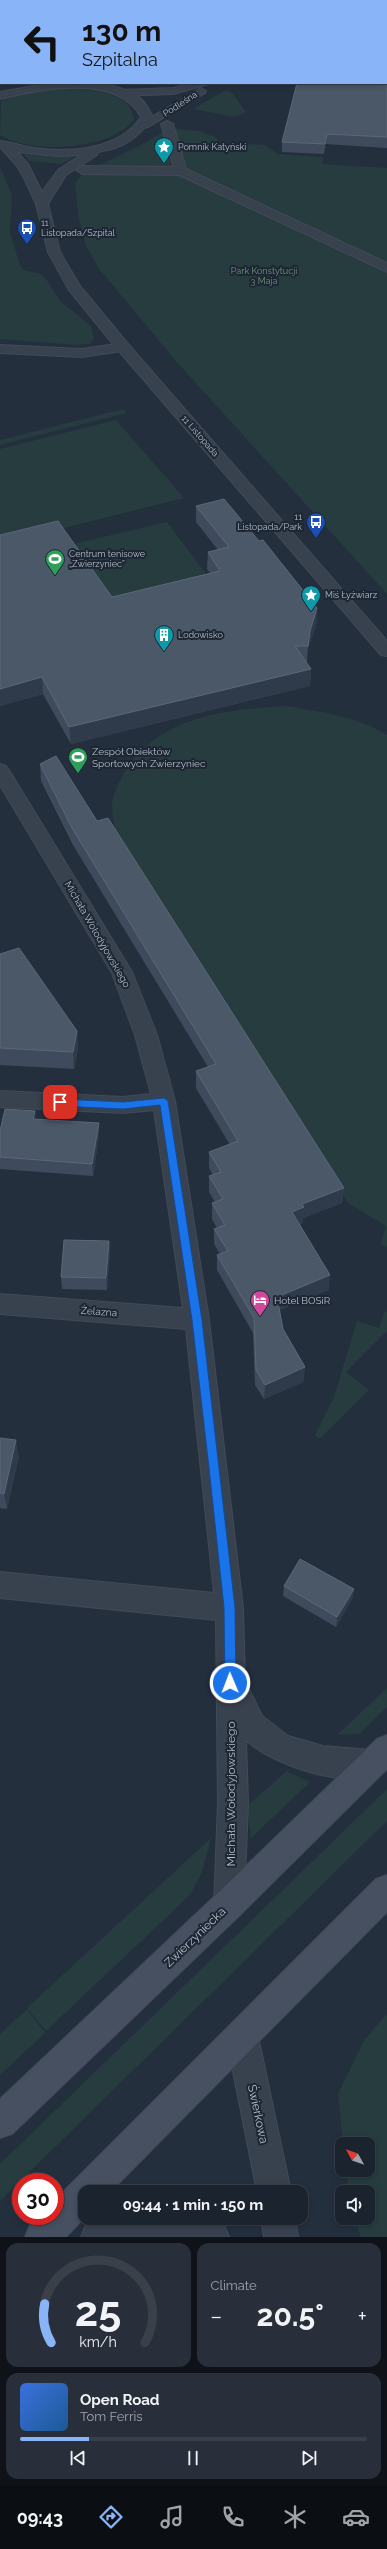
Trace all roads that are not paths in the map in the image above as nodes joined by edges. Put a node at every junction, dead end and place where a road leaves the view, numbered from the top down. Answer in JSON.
{"nodes":[{"id":1,"x":32,"y":84,"type":"edge"},
{"id":2,"x":202,"y":84,"type":"edge"},
{"id":3,"x":214,"y":84,"type":"edge"},
{"id":4,"x":96,"y":85,"type":"edge"},
{"id":5,"x":22,"y":89,"type":"junction"},
{"id":6,"x":120,"y":93,"type":"junction"},
{"id":7,"x":0,"y":96,"type":"edge"},
{"id":8,"x":167,"y":124,"type":"dead end"},
{"id":9,"x":144,"y":125,"type":"junction"},
{"id":10,"x":2,"y":144,"type":"edge"},
{"id":11,"x":103,"y":147,"type":"junction"},
{"id":12,"x":82,"y":170,"type":"dead end"},
{"id":13,"x":181,"y":171,"type":"junction"},
{"id":14,"x":42,"y":204,"type":"junction"},
{"id":15,"x":387,"y":268,"type":"edge"},
{"id":16,"x":123,"y":347,"type":"junction"},
{"id":17,"x":0,"y":349,"type":"edge"},
{"id":18,"x":387,"y":651,"type":"edge"},
{"id":19,"x":0,"y":770,"type":"edge"},
{"id":20,"x":0,"y":1099,"type":"edge"},
{"id":21,"x":164,"y":1101,"type":"junction"},
{"id":22,"x":0,"y":1304,"type":"edge"},
{"id":23,"x":197,"y":1320,"type":"junction"},
{"id":24,"x":0,"y":1585,"type":"edge"},
{"id":25,"x":229,"y":1608,"type":"junction"},
{"id":26,"x":230,"y":1683,"type":"junction"},
{"id":27,"x":379,"y":1756,"type":"edge"},
{"id":28,"x":387,"y":1890,"type":"edge"},
{"id":29,"x":229,"y":1904,"type":"junction"},
{"id":30,"x":242,"y":2036,"type":"junction"},
{"id":31,"x":0,"y":2122,"type":"edge"},
{"id":32,"x":94,"y":2185,"type":"edge"},
{"id":33,"x":273,"y":2185,"type":"edge"},
{"id":34,"x":78,"y":2201,"type":"edge"},
{"id":35,"x":279,"y":2225,"type":"edge"},
{"id":36,"x":42,"y":2237,"type":"edge"},
{"id":37,"x":98,"y":2237,"type":"edge"},
{"id":38,"x":212,"y":2237,"type":"edge"},
{"id":39,"x":281,"y":2237,"type":"edge"}],
"edges":[{"from":1,"to":5,"type":"street"},
{"from":2,"to":6,"type":"street","name":"Podleśna"},
{"from":3,"to":9,"type":"street","name":"Podleśna"},
{"from":4,"to":5,"type":"street"},
{"from":4,"to":6,"type":"street"},
{"from":5,"to":7,"type":"street"},
{"from":6,"to":9,"type":"street"},
{"from":8,"to":13,"type":"street"},
{"from":9,"to":11,"type":"street","name":"Podleśna"},
{"from":10,"to":11,"type":"street"},
{"from":10,"to":14,"type":"street","name":"11 Listopada"},
{"from":11,"to":14,"type":"street"},
{"from":12,"to":13,"type":"street"},
{"from":13,"to":15,"type":"street"},
{"from":14,"to":16,"type":"street","name":"11 Listopada"},
{"from":16,"to":17,"type":"street"},
{"from":16,"to":18,"type":"street","name":"11 Listopada"},
{"from":19,"to":21,"type":"street","name":"Michała Wołodyjowskiego"},
{"from":20,"to":21,"type":"street"},
{"from":21,"to":23,"type":"street","name":"Michała Wołodyjowskiego"},
{"from":22,"to":23,"type":"street","name":"Żelazna"},
{"from":23,"to":25,"type":"street","name":"Michała Wołodyjowskiego"},
{"from":24,"to":25,"type":"street"},
{"from":25,"to":26,"type":"street","name":"Michała Wołodyjowskiego"},
{"from":26,"to":27,"type":"street","name":"Michała Wołodyjowskiego"},
{"from":26,"to":29,"type":"street","name":"Michała Wołodyjowskiego"},
{"from":27,"to":29,"type":"main road","name":"Zwierzyniecka"},
{"from":28,"to":30,"type":"main road"},
{"from":29,"to":31,"type":"main road","name":"Zwierzyniecka"},
{"from":30,"to":32,"type":"main road"},
{"from":30,"to":33,"type":"street","name":"Świerkowa"},
{"from":34,"to":36,"type":"main road"},
{"from":35,"to":39,"type":"street"},
{"from":37,"to":38,"type":"street"}]}
